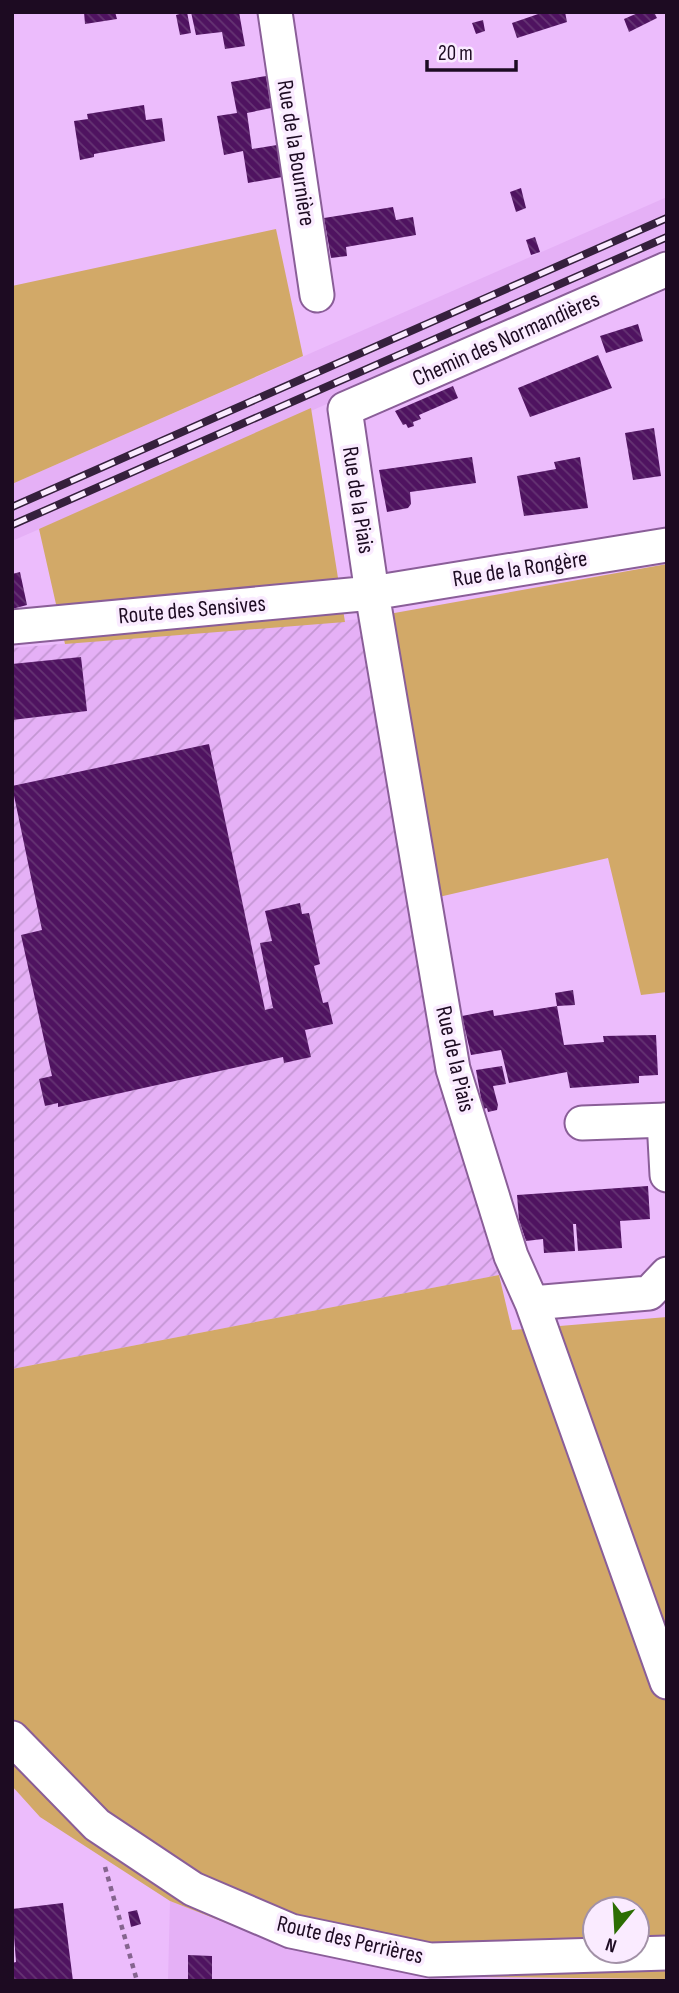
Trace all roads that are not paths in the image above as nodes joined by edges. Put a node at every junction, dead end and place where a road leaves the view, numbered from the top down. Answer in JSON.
{"nodes":[{"id":1,"x":275,"y":12,"type":"edge"},
{"id":2,"x":667,"y":269,"type":"edge"},
{"id":3,"x":317,"y":295,"type":"dead end"},
{"id":4,"x":345,"y":409,"type":"joint"},
{"id":5,"x":667,"y":545,"type":"edge"},
{"id":6,"x":372,"y":593,"type":"junction"},
{"id":7,"x":12,"y":627,"type":"edge"},
{"id":8,"x":665,"y":1120,"type":"edge"},
{"id":9,"x":582,"y":1123,"type":"dead end"},
{"id":10,"x":667,"y":1175,"type":"edge"},
{"id":11,"x":667,"y":1274,"type":"edge"},
{"id":12,"x":532,"y":1303,"type":"junction"},
{"id":13,"x":667,"y":1682,"type":"edge"},
{"id":14,"x":12,"y":1738,"type":"edge"},
{"id":15,"x":667,"y":1953,"type":"edge"}],
"edges":[{"from":1,"to":3,"type":"street","name":"Rue de la Bournière"},
{"from":2,"to":4,"type":"street","name":"Chemin des Normandières"},
{"from":4,"to":6,"type":"street","name":"Rue de la Piais"},
{"from":5,"to":6,"type":"street","name":"Rue de la Rongère"},
{"from":6,"to":7,"type":"street","name":"Route des Sensives"},
{"from":6,"to":12,"type":"street","name":"Rue de la Piais"},
{"from":8,"to":9,"type":"street"},
{"from":8,"to":10,"type":"street"},
{"from":11,"to":12,"type":"street"},
{"from":12,"to":13,"type":"street","name":"Rue de la Piais"},
{"from":14,"to":15,"type":"street","name":"Route des Perrières"}]}
